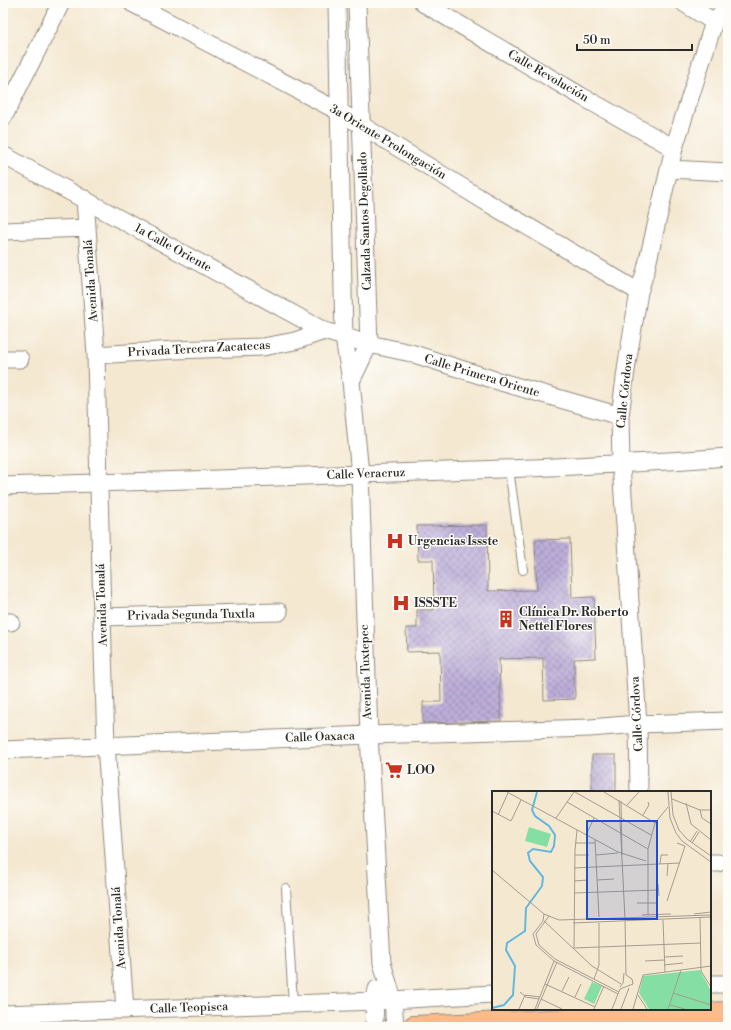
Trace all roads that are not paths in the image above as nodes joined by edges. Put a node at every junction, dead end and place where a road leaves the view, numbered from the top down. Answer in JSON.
{"nodes":[{"id":1,"x":61,"y":3,"type":"edge"},
{"id":2,"x":132,"y":3,"type":"edge"},
{"id":3,"x":337,"y":3,"type":"edge"},
{"id":4,"x":358,"y":3,"type":"edge"},
{"id":5,"x":423,"y":3,"type":"edge"},
{"id":6,"x":684,"y":3,"type":"edge"},
{"id":7,"x":728,"y":5,"type":"edge"},
{"id":8,"x":714,"y":22,"type":"junction"},
{"id":9,"x":340,"y":112,"type":"junction"},
{"id":10,"x":3,"y":118,"type":"edge"},
{"id":11,"x":362,"y":126,"type":"junction"},
{"id":12,"x":674,"y":148,"type":"junction"},
{"id":13,"x":3,"y":155,"type":"edge"},
{"id":14,"x":669,"y":170,"type":"junction"},
{"id":15,"x":728,"y":172,"type":"edge"},
{"id":16,"x":85,"y":199,"type":"junction"},
{"id":17,"x":87,"y":228,"type":"junction"},
{"id":18,"x":3,"y":231,"type":"edge"},
{"id":19,"x":638,"y":292,"type":"junction"},
{"id":20,"x":324,"y":331,"type":"junction"},
{"id":21,"x":344,"y":338,"type":"junction"},
{"id":22,"x":368,"y":344,"type":"junction"},
{"id":23,"x":96,"y":354,"type":"junction"},
{"id":24,"x":352,"y":381,"type":"junction"},
{"id":25,"x":620,"y":416,"type":"junction"},
{"id":26,"x":728,"y":457,"type":"edge"},
{"id":27,"x":621,"y":464,"type":"junction"},
{"id":28,"x":509,"y":469,"type":"junction"},
{"id":29,"x":360,"y":474,"type":"junction"},
{"id":30,"x":99,"y":484,"type":"junction"},
{"id":31,"x":3,"y":486,"type":"edge"},
{"id":32,"x":523,"y":570,"type":"dead end"},
{"id":33,"x":279,"y":612,"type":"dead end"},
{"id":34,"x":102,"y":617,"type":"junction"},
{"id":35,"x":728,"y":721,"type":"edge"},
{"id":36,"x":638,"y":724,"type":"junction"},
{"id":37,"x":368,"y":735,"type":"junction"},
{"id":38,"x":106,"y":745,"type":"junction"},
{"id":39,"x":3,"y":750,"type":"edge"},
{"id":40,"x":640,"y":791,"type":"edge"},
{"id":41,"x":286,"y":888,"type":"dead end"},
{"id":42,"x":382,"y":963,"type":"junction"},
{"id":43,"x":711,"y":984,"type":"edge"},
{"id":44,"x":728,"y":984,"type":"edge"},
{"id":45,"x":492,"y":994,"type":"edge"},
{"id":46,"x":393,"y":1000,"type":"junction"},
{"id":47,"x":375,"y":1001,"type":"junction"},
{"id":48,"x":293,"y":1004,"type":"junction"},
{"id":49,"x":125,"y":1010,"type":"junction"},
{"id":50,"x":728,"y":1013,"type":"edge"},
{"id":51,"x":3,"y":1014,"type":"edge"},
{"id":52,"x":374,"y":1027,"type":"edge"},
{"id":53,"x":395,"y":1027,"type":"edge"},
{"id":54,"x":414,"y":1027,"type":"edge"}],
"edges":[{"from":1,"to":10,"type":"street"},
{"from":2,"to":9,"type":"street","name":"3a Oriente Prolongación"},
{"from":3,"to":9,"type":"street","name":"Calzada Santos Degollado"},
{"from":4,"to":11,"type":"street","name":"Calzada Santos Degollado"},
{"from":5,"to":12,"type":"street","name":"Calle Revolución"},
{"from":6,"to":8,"type":"street"},
{"from":7,"to":8,"type":"street","name":"Calle Córdova"},
{"from":8,"to":12,"type":"street","name":"Calle Córdova"},
{"from":9,"to":11,"type":"street","name":"3a Oriente Prolongación"},
{"from":9,"to":21,"type":"street","name":"Calzada Santos Degollado"},
{"from":11,"to":19,"type":"street","name":"3a Oriente Prolongación"},
{"from":11,"to":22,"type":"street","name":"Calzada Santos Degollado"},
{"from":12,"to":14,"type":"street","name":"Calle Córdova"},
{"from":13,"to":16,"type":"street","name":"1a Calle Oriente"},
{"from":14,"to":15,"type":"street"},
{"from":14,"to":19,"type":"street","name":"Calle Córdova"},
{"from":16,"to":17,"type":"street","name":"Avenida Tonalá"},
{"from":16,"to":20,"type":"street","name":"1a Calle Oriente"},
{"from":17,"to":18,"type":"street"},
{"from":17,"to":23,"type":"street","name":"Avenida Tonalá"},
{"from":19,"to":25,"type":"street","name":"Calle Córdova"},
{"from":20,"to":21,"type":"street","name":"1a Calle Oriente"},
{"from":20,"to":23,"type":"street","name":"Privada Tercera Zacatecas"},
{"from":21,"to":22,"type":"street","name":"Calle Primera Oriente"},
{"from":21,"to":24,"type":"street","name":"Avenida Tuxtepec"},
{"from":22,"to":24,"type":"street","name":"Avenida Tuxtepec"},
{"from":22,"to":25,"type":"street","name":"Calle Primera Oriente"},
{"from":23,"to":30,"type":"street","name":"Avenida Tonalá"},
{"from":24,"to":29,"type":"street","name":"Avenida Tuxtepec"},
{"from":25,"to":27,"type":"street","name":"Calle Córdova"},
{"from":26,"to":27,"type":"street","name":"Calle Veracruz"},
{"from":27,"to":28,"type":"street","name":"Calle Veracruz"},
{"from":27,"to":36,"type":"street","name":"Calle Córdova"},
{"from":28,"to":29,"type":"street","name":"Calle Veracruz"},
{"from":28,"to":32,"type":"lane"},
{"from":29,"to":30,"type":"street","name":"Calle Veracruz"},
{"from":29,"to":37,"type":"street","name":"Avenida Tuxtepec"},
{"from":30,"to":31,"type":"street","name":"Calle Veracruz"},
{"from":30,"to":34,"type":"street","name":"Avenida Tonalá"},
{"from":33,"to":34,"type":"street","name":"Privada Segunda Tuxtla"},
{"from":34,"to":38,"type":"street","name":"Avenida Tonalá"},
{"from":35,"to":36,"type":"street","name":"Calle Oaxaca"},
{"from":36,"to":37,"type":"street","name":"Calle Oaxaca"},
{"from":36,"to":40,"type":"street","name":"Calle Córdova"},
{"from":37,"to":38,"type":"street","name":"Calle Oaxaca"},
{"from":37,"to":42,"type":"street","name":"Avenida Tuxtepec"},
{"from":38,"to":39,"type":"street","name":"Calle Oaxaca"},
{"from":38,"to":49,"type":"street","name":"Avenida Tonalá"},
{"from":41,"to":48,"type":"lane"},
{"from":42,"to":46,"type":"street","name":"Avenida Tuxtepec"},
{"from":42,"to":47,"type":"street","name":"Avenida Tuxtepec"},
{"from":43,"to":44,"type":"street"},
{"from":45,"to":46,"type":"street","name":"Calle Teopisca"},
{"from":46,"to":47,"type":"street","name":"Calle Teopisca"},
{"from":46,"to":53,"type":"street","name":"Avenida Tuxtepec"},
{"from":47,"to":48,"type":"street","name":"Calle Teopisca"},
{"from":47,"to":52,"type":"street","name":"Avenida Tuxtepec"},
{"from":48,"to":49,"type":"street","name":"Calle Teopisca"},
{"from":49,"to":51,"type":"street","name":"Calle Teopisca"},
{"from":50,"to":54,"type":"main road"}]}
